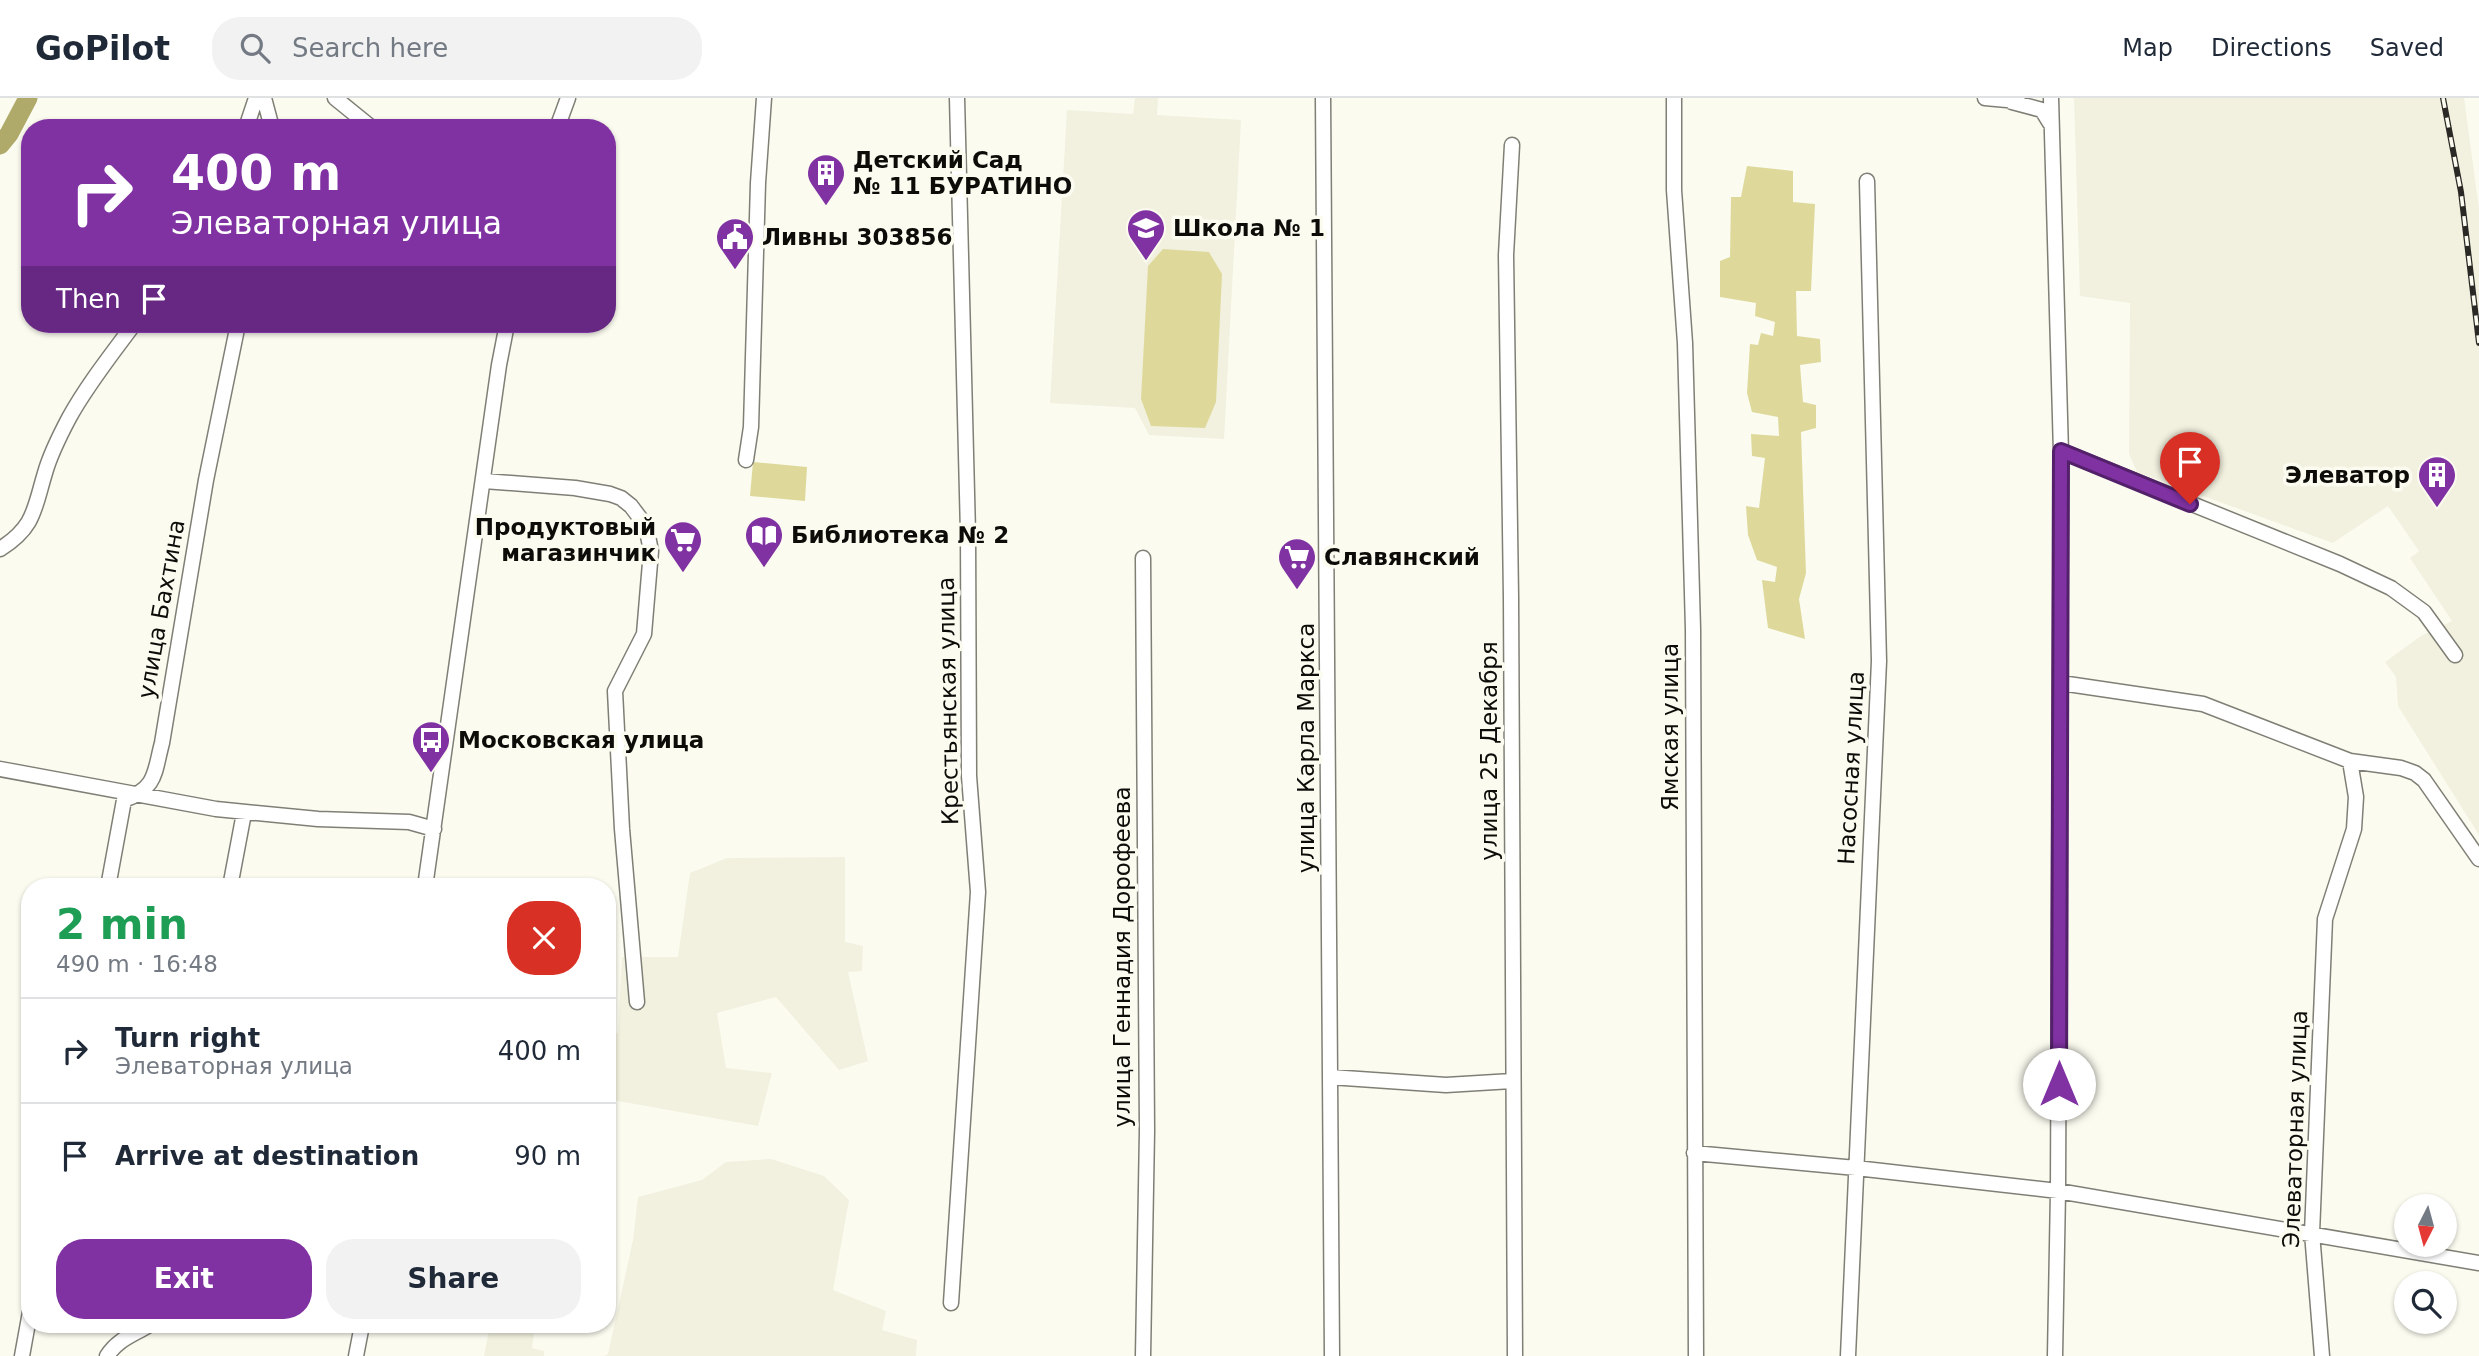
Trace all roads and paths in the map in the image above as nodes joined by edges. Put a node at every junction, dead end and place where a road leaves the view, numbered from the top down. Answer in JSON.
{"nodes":[{"id":1,"x":256,"y":98,"type":"edge"},
{"id":2,"x":264,"y":98,"type":"edge"},
{"id":3,"x":335,"y":98,"type":"edge"},
{"id":4,"x":568,"y":98,"type":"edge"},
{"id":5,"x":764,"y":98,"type":"edge"},
{"id":6,"x":957,"y":98,"type":"edge"},
{"id":7,"x":1323,"y":98,"type":"edge"},
{"id":8,"x":1674,"y":98,"type":"edge"},
{"id":9,"x":1985,"y":98,"type":"edge"},
{"id":10,"x":2029,"y":98,"type":"edge"},
{"id":11,"x":2050,"y":98,"type":"edge"},
{"id":12,"x":2012,"y":102,"type":"junction"},
{"id":13,"x":249,"y":119,"type":"edge"},
{"id":14,"x":270,"y":119,"type":"edge"},
{"id":15,"x":361,"y":119,"type":"edge"},
{"id":16,"x":560,"y":119,"type":"edge"},
{"id":17,"x":2051,"y":125,"type":"junction"},
{"id":18,"x":1512,"y":145,"type":"dead end"},
{"id":19,"x":1867,"y":181,"type":"dead end"},
{"id":20,"x":128,"y":333,"type":"edge"},
{"id":21,"x":236,"y":333,"type":"edge"},
{"id":22,"x":506,"y":333,"type":"edge"},
{"id":23,"x":2061,"y":451,"type":"junction"},
{"id":24,"x":746,"y":460,"type":"dead end"},
{"id":25,"x":484,"y":481,"type":"junction"},
{"id":26,"x":0,"y":550,"type":"edge"},
{"id":27,"x":1143,"y":558,"type":"dead end"},
{"id":28,"x":2455,"y":655,"type":"dead end"},
{"id":29,"x":2061,"y":683,"type":"junction"},
{"id":30,"x":2350,"y":761,"type":"junction"},
{"id":31,"x":0,"y":769,"type":"edge"},
{"id":32,"x":138,"y":795,"type":"junction"},
{"id":33,"x":244,"y":813,"type":"junction"},
{"id":34,"x":434,"y":829,"type":"junction"},
{"id":35,"x":2479,"y":859,"type":"edge"},
{"id":36,"x":110,"y":878,"type":"edge"},
{"id":37,"x":232,"y":878,"type":"edge"},
{"id":38,"x":426,"y":878,"type":"edge"},
{"id":39,"x":637,"y":1002,"type":"dead end"},
{"id":40,"x":1330,"y":1077,"type":"junction"},
{"id":41,"x":1512,"y":1081,"type":"junction"},
{"id":42,"x":1694,"y":1153,"type":"junction"},
{"id":43,"x":1856,"y":1168,"type":"junction"},
{"id":44,"x":2058,"y":1191,"type":"junction"},
{"id":45,"x":2312,"y":1233,"type":"junction"},
{"id":46,"x":2479,"y":1263,"type":"edge"},
{"id":47,"x":951,"y":1303,"type":"dead end"},
{"id":48,"x":26,"y":1333,"type":"edge"},
{"id":49,"x":133,"y":1333,"type":"edge"},
{"id":50,"x":360,"y":1333,"type":"edge"},
{"id":51,"x":22,"y":1356,"type":"edge"},
{"id":52,"x":107,"y":1356,"type":"edge"},
{"id":53,"x":356,"y":1356,"type":"edge"},
{"id":54,"x":1143,"y":1356,"type":"edge"},
{"id":55,"x":1332,"y":1356,"type":"edge"},
{"id":56,"x":1515,"y":1356,"type":"edge"},
{"id":57,"x":1696,"y":1356,"type":"edge"},
{"id":58,"x":1848,"y":1356,"type":"edge"},
{"id":59,"x":2055,"y":1356,"type":"edge"},
{"id":60,"x":2322,"y":1356,"type":"edge"}],
"edges":[{"from":1,"to":13,"type":"street"},
{"from":2,"to":14,"type":"street"},
{"from":3,"to":15,"type":"street"},
{"from":4,"to":16,"type":"street"},
{"from":5,"to":24,"type":"street"},
{"from":6,"to":47,"type":"street","name":"Крестьянская улица"},
{"from":7,"to":40,"type":"street","name":"улица Карла Маркса"},
{"from":8,"to":42,"type":"street","name":"Ямская улица"},
{"from":9,"to":12,"type":"street"},
{"from":10,"to":12,"type":"street"},
{"from":11,"to":17,"type":"street"},
{"from":12,"to":17,"type":"street"},
{"from":17,"to":23,"type":"street"},
{"from":18,"to":41,"type":"street","name":"улица 25 Декабря"},
{"from":19,"to":43,"type":"street","name":"Насосная улица"},
{"from":20,"to":26,"type":"street"},
{"from":21,"to":32,"type":"street","name":"улица Бахтина"},
{"from":22,"to":25,"type":"street"},
{"from":23,"to":28,"type":"street"},
{"from":23,"to":29,"type":"street"},
{"from":25,"to":34,"type":"street"},
{"from":25,"to":39,"type":"street"},
{"from":27,"to":54,"type":"street","name":"улица Геннадия Дорофеева"},
{"from":29,"to":30,"type":"street"},
{"from":29,"to":44,"type":"street"},
{"from":30,"to":35,"type":"street"},
{"from":30,"to":45,"type":"street","name":"Элеваторная улица"},
{"from":31,"to":32,"type":"street"},
{"from":32,"to":33,"type":"street"},
{"from":32,"to":36,"type":"street","name":"улица Бахтина"},
{"from":33,"to":34,"type":"street"},
{"from":33,"to":37,"type":"street"},
{"from":34,"to":38,"type":"street"},
{"from":40,"to":41,"type":"street"},
{"from":40,"to":55,"type":"street","name":"улица Карла Маркса"},
{"from":41,"to":56,"type":"street","name":"улица 25 Декабря"},
{"from":42,"to":43,"type":"street"},
{"from":42,"to":57,"type":"street","name":"Ямская улица"},
{"from":43,"to":44,"type":"street"},
{"from":43,"to":58,"type":"street","name":"Насосная улица"},
{"from":44,"to":45,"type":"street"},
{"from":44,"to":59,"type":"street"},
{"from":45,"to":46,"type":"street"},
{"from":45,"to":60,"type":"street","name":"Элеваторная улица"},
{"from":48,"to":51,"type":"street"},
{"from":49,"to":52,"type":"street"},
{"from":50,"to":53,"type":"street"}]}
